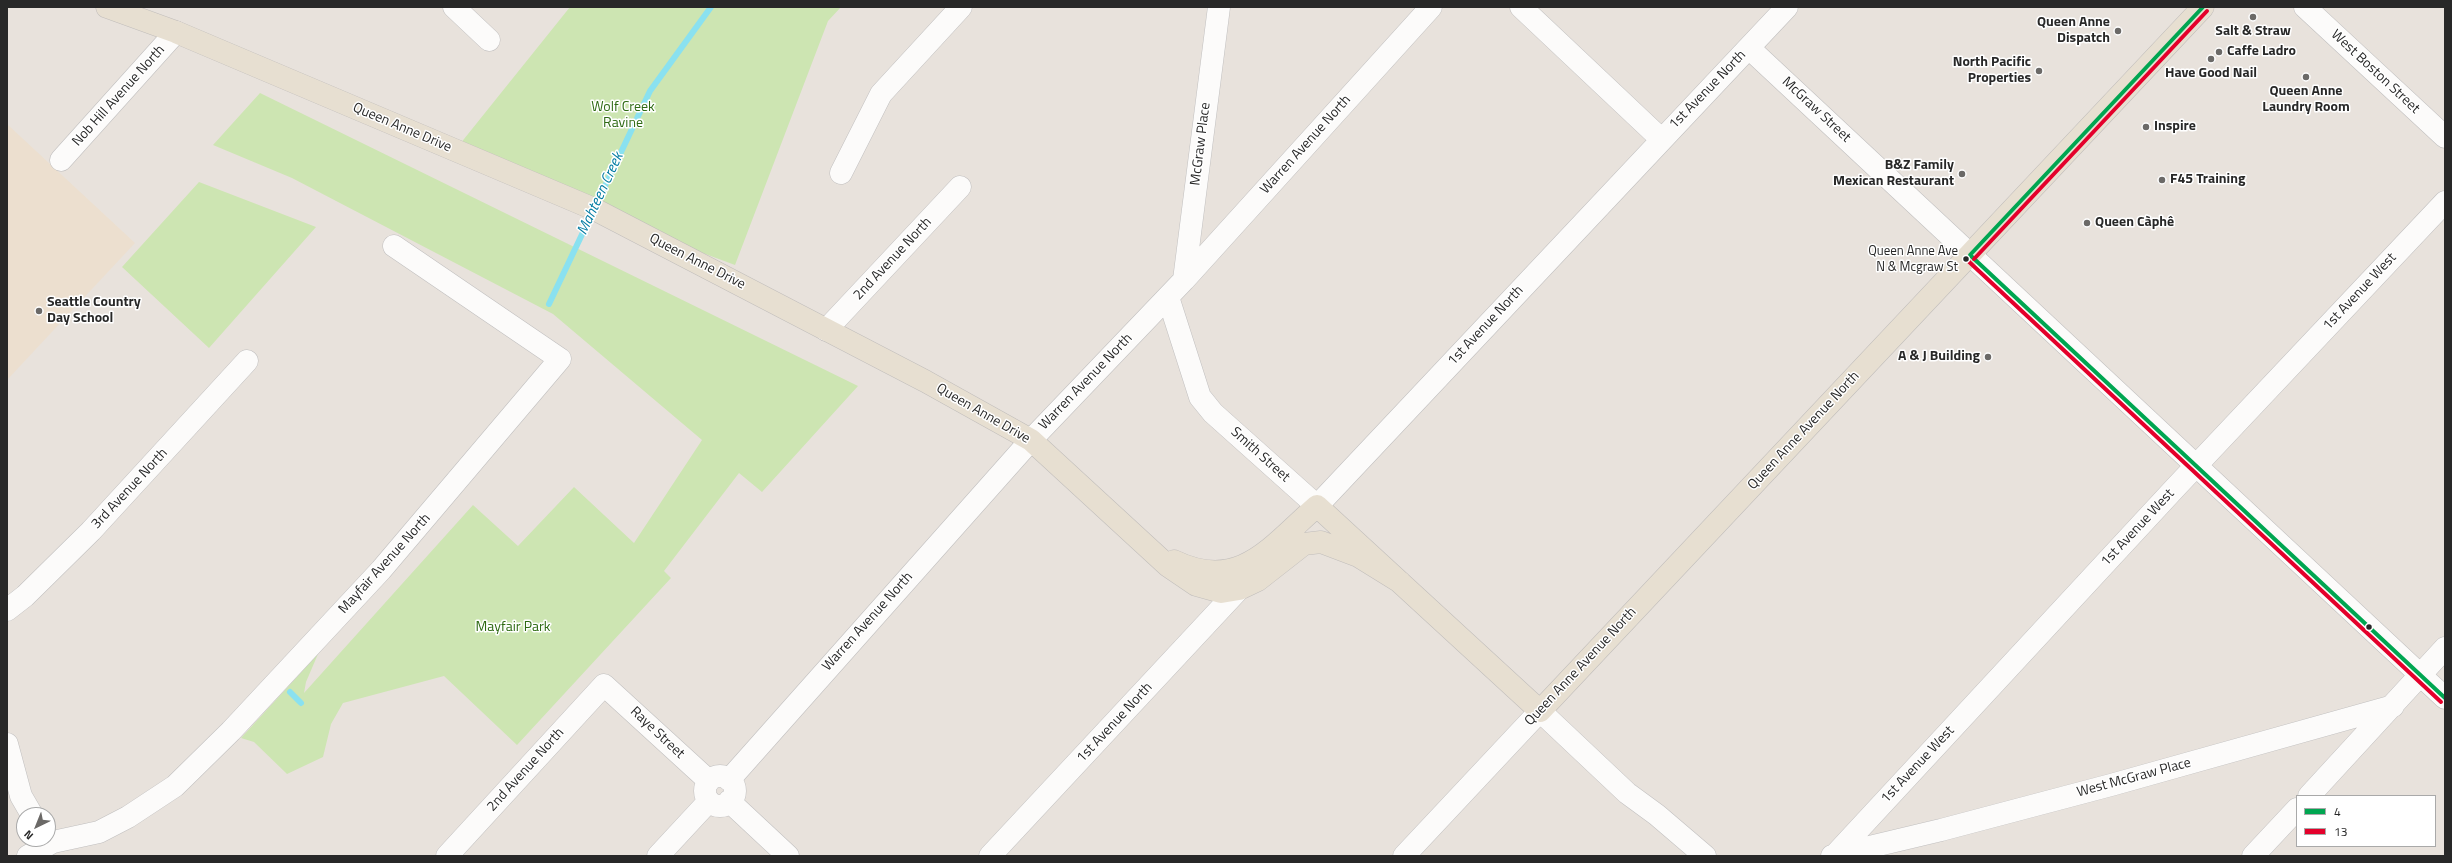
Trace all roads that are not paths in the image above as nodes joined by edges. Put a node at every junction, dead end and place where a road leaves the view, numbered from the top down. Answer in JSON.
{"nodes":[{"id":1,"x":106,"y":7,"type":"edge"},
{"id":2,"x":454,"y":7,"type":"edge"},
{"id":3,"x":961,"y":7,"type":"edge"},
{"id":4,"x":1218,"y":7,"type":"edge"},
{"id":5,"x":1431,"y":7,"type":"edge"},
{"id":6,"x":1521,"y":7,"type":"edge"},
{"id":7,"x":1787,"y":7,"type":"edge"},
{"id":8,"x":2203,"y":7,"type":"edge"},
{"id":9,"x":2305,"y":7,"type":"edge"},
{"id":10,"x":176,"y":32,"type":"junction"},
{"id":11,"x":489,"y":40,"type":"dead end"},
{"id":12,"x":1749,"y":48,"type":"junction"},
{"id":13,"x":2445,"y":137,"type":"edge"},
{"id":14,"x":1661,"y":139,"type":"junction"},
{"id":15,"x":61,"y":160,"type":"dead end"},
{"id":16,"x":841,"y":173,"type":"dead end"},
{"id":17,"x":960,"y":187,"type":"dead end"},
{"id":18,"x":2445,"y":202,"type":"edge"},
{"id":19,"x":394,"y":246,"type":"dead end"},
{"id":20,"x":1970,"y":255,"type":"junction"},
{"id":21,"x":1184,"y":280,"type":"junction"},
{"id":22,"x":1168,"y":297,"type":"junction"},
{"id":23,"x":826,"y":330,"type":"junction"},
{"id":24,"x":247,"y":361,"type":"dead end"},
{"id":25,"x":1031,"y":440,"type":"junction"},
{"id":26,"x":2196,"y":466,"type":"junction"},
{"id":27,"x":1317,"y":506,"type":"junction"},
{"id":28,"x":1153,"y":551,"type":"junction"},
{"id":29,"x":1400,"y":582,"type":"junction"},
{"id":30,"x":1239,"y":589,"type":"junction"},
{"id":31,"x":7,"y":610,"type":"edge"},
{"id":32,"x":2445,"y":648,"type":"edge"},
{"id":33,"x":2420,"y":675,"type":"junction"},
{"id":34,"x":604,"y":685,"type":"joint"},
{"id":35,"x":2445,"y":698,"type":"edge"},
{"id":36,"x":2393,"y":706,"type":"junction"},
{"id":37,"x":1540,"y":711,"type":"junction"},
{"id":38,"x":7,"y":744,"type":"edge"},
{"id":39,"x":719,"y":791,"type":"junction"},
{"id":40,"x":1627,"y":793,"type":"junction"},
{"id":41,"x":2310,"y":795,"type":"edge"},
{"id":42,"x":27,"y":807,"type":"edge"},
{"id":43,"x":2296,"y":810,"type":"edge"},
{"id":44,"x":56,"y":845,"type":"edge"},
{"id":45,"x":51,"y":847,"type":"edge"},
{"id":46,"x":28,"y":856,"type":"edge"},
{"id":47,"x":447,"y":856,"type":"edge"},
{"id":48,"x":658,"y":856,"type":"edge"},
{"id":49,"x":788,"y":856,"type":"edge"},
{"id":50,"x":990,"y":856,"type":"edge"},
{"id":51,"x":1404,"y":856,"type":"edge"},
{"id":52,"x":1681,"y":856,"type":"edge"},
{"id":53,"x":1705,"y":856,"type":"edge"},
{"id":54,"x":1833,"y":856,"type":"edge"},
{"id":55,"x":2253,"y":856,"type":"edge"}],
"edges":[{"from":1,"to":10,"type":"main road","name":"Queen Anne Drive"},
{"from":2,"to":11,"type":"street"},
{"from":3,"to":16,"type":"street"},
{"from":4,"to":21,"type":"street","name":"McGraw Place"},
{"from":5,"to":21,"type":"street","name":"Warren Avenue North"},
{"from":6,"to":14,"type":"street"},
{"from":7,"to":12,"type":"street","name":"1st Avenue North"},
{"from":8,"to":20,"type":"main road","name":"Queen Anne Avenue North"},
{"from":9,"to":13,"type":"street","name":"West Boston Street"},
{"from":10,"to":15,"type":"street","name":"Nob Hill Avenue North"},
{"from":10,"to":23,"type":"main road","name":"Queen Anne Drive"},
{"from":12,"to":14,"type":"street","name":"1st Avenue North"},
{"from":12,"to":20,"type":"street","name":"McGraw Street"},
{"from":14,"to":27,"type":"street","name":"1st Avenue North"},
{"from":17,"to":23,"type":"street","name":"2nd Avenue North"},
{"from":18,"to":26,"type":"street","name":"1st Avenue West"},
{"from":19,"to":44,"type":"street","name":"Mayfair Avenue North"},
{"from":20,"to":26,"type":"street","name":"McGraw Street"},
{"from":20,"to":37,"type":"main road","name":"Queen Anne Avenue North"},
{"from":21,"to":22,"type":"street","name":"Warren Avenue North"},
{"from":22,"to":25,"type":"street","name":"Warren Avenue North"},
{"from":22,"to":27,"type":"street","name":"Smith Street"},
{"from":23,"to":25,"type":"main road","name":"Queen Anne Drive"},
{"from":24,"to":31,"type":"street","name":"3rd Avenue North"},
{"from":25,"to":28,"type":"main road","name":"Queen Anne Drive"},
{"from":25,"to":39,"type":"street","name":"Warren Avenue North"},
{"from":26,"to":33,"type":"street","name":"McGraw Street"},
{"from":26,"to":54,"type":"street","name":"1st Avenue West"},
{"from":27,"to":28,"type":"main road","name":"1st Avenue North"},
{"from":27,"to":29,"type":"main road","name":"Smith Street"},
{"from":28,"to":30,"type":"main road","name":"Queen Anne Drive"},
{"from":29,"to":30,"type":"main road","name":"Smith Street"},
{"from":29,"to":37,"type":"main road","name":"Smith Street"},
{"from":30,"to":50,"type":"street","name":"1st Avenue North"},
{"from":32,"to":33,"type":"street"},
{"from":33,"to":35,"type":"street","name":"McGraw Street"},
{"from":33,"to":36,"type":"street"},
{"from":34,"to":39,"type":"street","name":"Raye Street"},
{"from":34,"to":47,"type":"street","name":"2nd Avenue North"},
{"from":36,"to":41,"type":"street"},
{"from":36,"to":54,"type":"street","name":"West McGraw Place"},
{"from":37,"to":40,"type":"street"},
{"from":37,"to":51,"type":"street","name":"Queen Anne Avenue North"},
{"from":38,"to":42,"type":"street"},
{"from":39,"to":48,"type":"street","name":"Warren Avenue North"},
{"from":39,"to":49,"type":"street","name":"Raye Street"},
{"from":40,"to":52,"type":"street"},
{"from":40,"to":53,"type":"street"},
{"from":43,"to":55,"type":"street"},
{"from":45,"to":46,"type":"street","name":"Mayfair Avenue North"}]}
